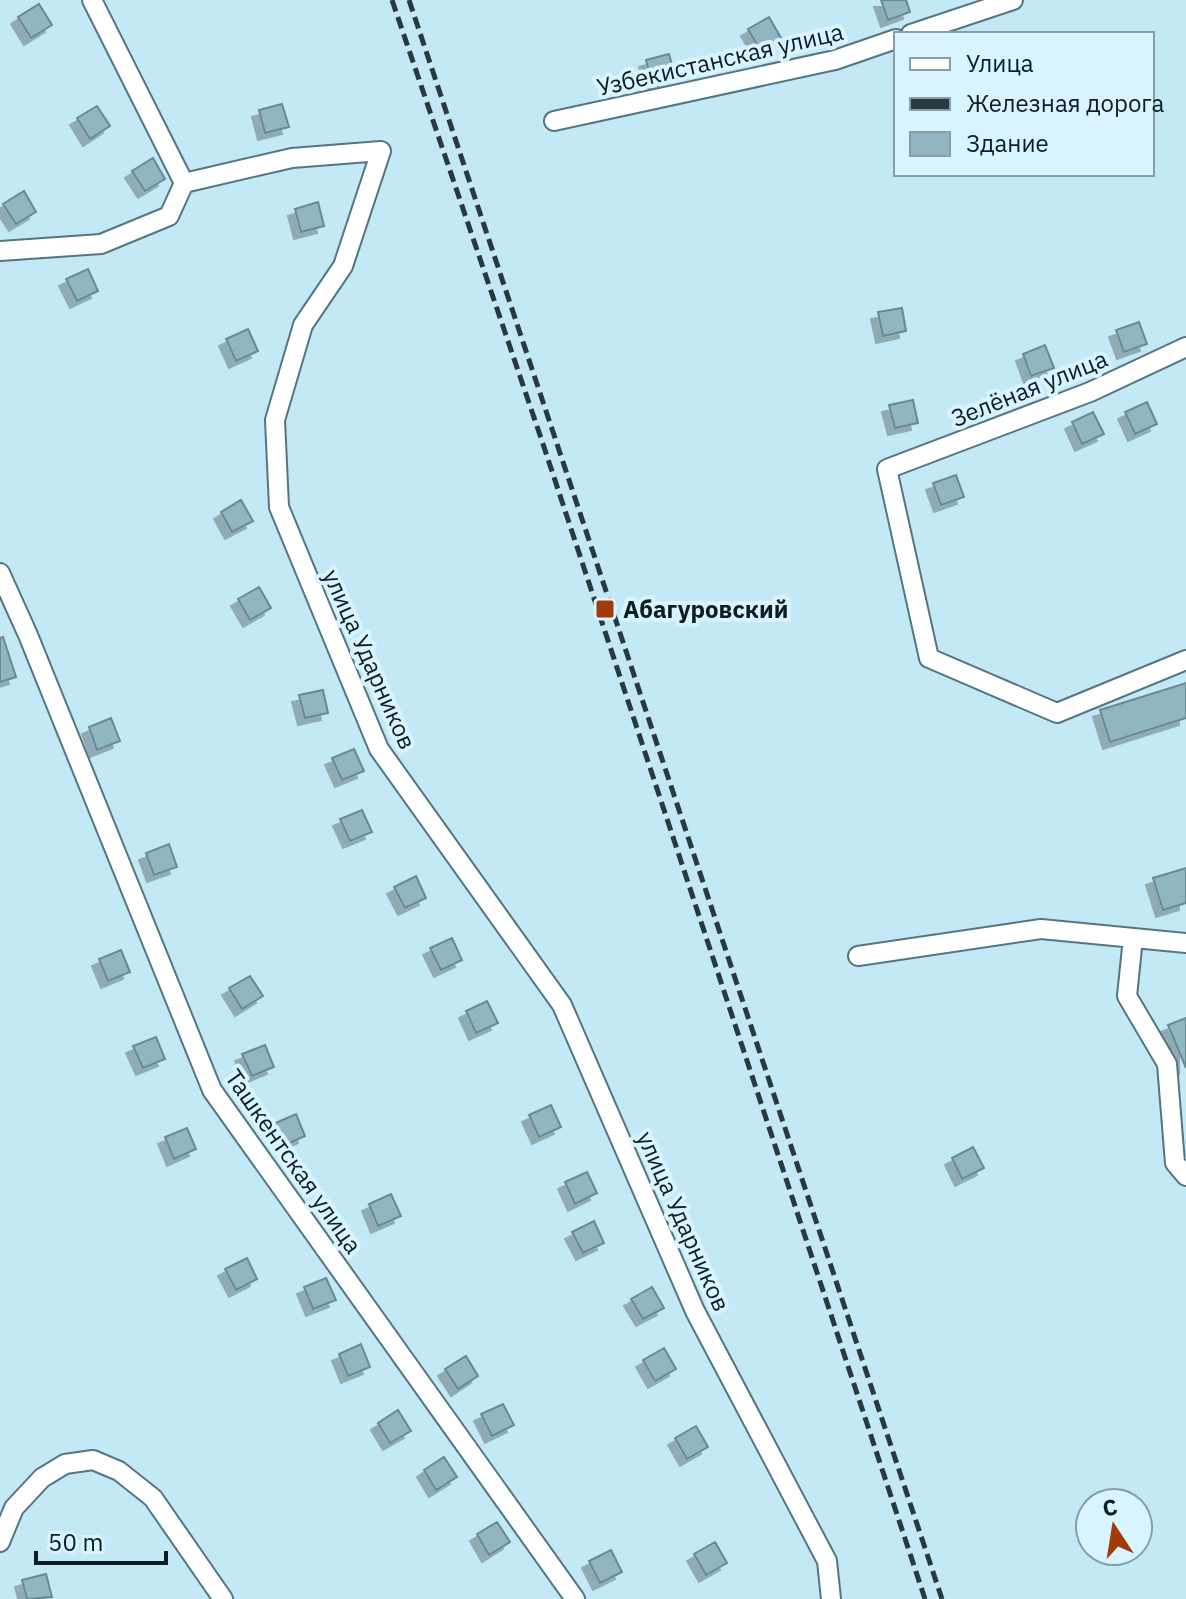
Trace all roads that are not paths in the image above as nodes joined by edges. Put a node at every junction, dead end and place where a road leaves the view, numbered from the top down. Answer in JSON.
{"nodes":[{"id":1,"x":92,"y":0,"type":"edge"},
{"id":2,"x":1013,"y":0,"type":"edge"},
{"id":3,"x":917,"y":32,"type":"edge"},
{"id":4,"x":894,"y":40,"type":"edge"},
{"id":5,"x":554,"y":121,"type":"dead end"},
{"id":6,"x":184,"y":183,"type":"junction"},
{"id":7,"x":0,"y":251,"type":"edge"},
{"id":8,"x":1186,"y":347,"type":"edge"},
{"id":9,"x":0,"y":573,"type":"edge"},
{"id":10,"x":1186,"y":660,"type":"edge"},
{"id":11,"x":1133,"y":938,"type":"junction"},
{"id":12,"x":1186,"y":943,"type":"edge"},
{"id":13,"x":858,"y":956,"type":"dead end"},
{"id":14,"x":1186,"y":1176,"type":"edge"},
{"id":15,"x":0,"y":1542,"type":"edge"},
{"id":16,"x":223,"y":1599,"type":"edge"},
{"id":17,"x":575,"y":1599,"type":"edge"},
{"id":18,"x":831,"y":1599,"type":"edge"}],
"edges":[{"from":1,"to":6,"type":"street"},
{"from":2,"to":3,"type":"street"},
{"from":4,"to":5,"type":"street","name":"Узбекистанская улица"},
{"from":6,"to":7,"type":"street"},
{"from":6,"to":18,"type":"street","name":"улица Ударников"},
{"from":8,"to":10,"type":"street","name":"Зелёная улица"},
{"from":9,"to":17,"type":"street","name":"Ташкентская улица"},
{"from":11,"to":12,"type":"street"},
{"from":11,"to":13,"type":"street"},
{"from":11,"to":14,"type":"street"},
{"from":15,"to":16,"type":"street"}]}
